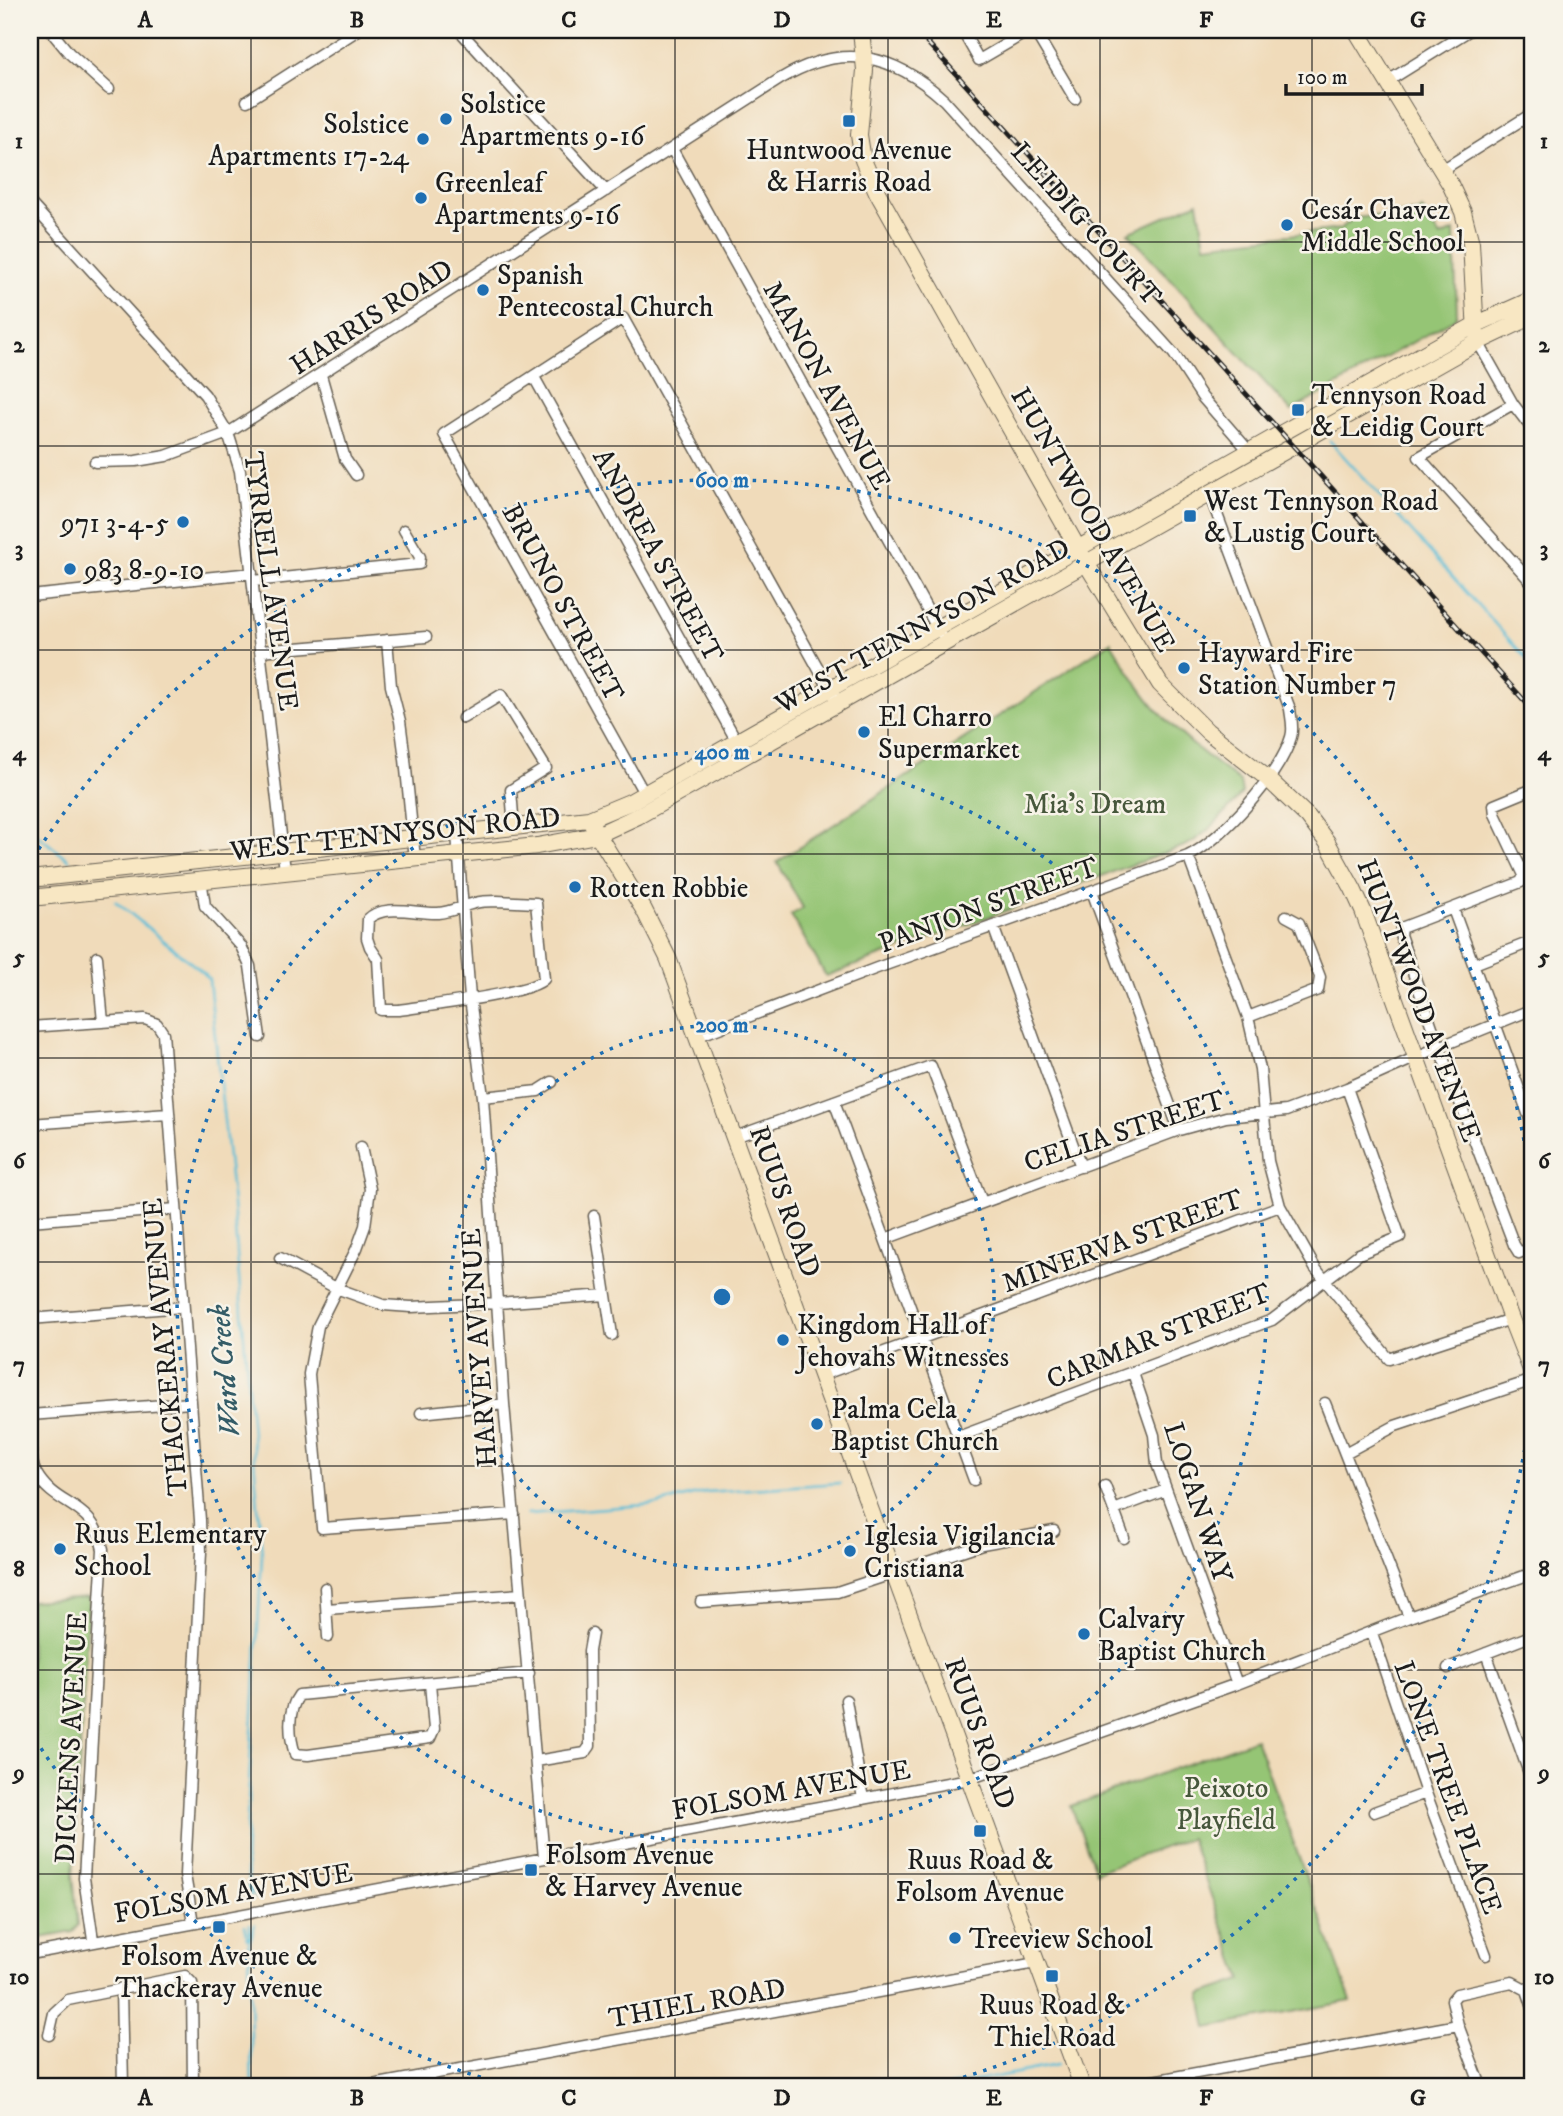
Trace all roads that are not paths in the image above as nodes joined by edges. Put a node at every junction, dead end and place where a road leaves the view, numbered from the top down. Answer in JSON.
{"nodes":[{"id":1,"x":50,"y":30,"type":"edge"},
{"id":2,"x":358,"y":30,"type":"edge"},
{"id":3,"x":459,"y":30,"type":"edge"},
{"id":4,"x":861,"y":30,"type":"edge"},
{"id":5,"x":962,"y":30,"type":"edge"},
{"id":6,"x":1032,"y":30,"type":"edge"},
{"id":7,"x":1356,"y":30,"type":"edge"},
{"id":8,"x":1470,"y":30,"type":"edge"},
{"id":9,"x":865,"y":58,"type":"junction"},
{"id":10,"x":1388,"y":82,"type":"junction"},
{"id":11,"x":109,"y":89,"type":"dead end"},
{"id":12,"x":1076,"y":99,"type":"dead end"},
{"id":13,"x":247,"y":101,"type":"dead end"},
{"id":14,"x":1533,"y":113,"type":"edge"},
{"id":15,"x":672,"y":149,"type":"junction"},
{"id":16,"x":1442,"y":170,"type":"junction"},
{"id":17,"x":606,"y":191,"type":"junction"},
{"id":18,"x":30,"y":203,"type":"edge"},
{"id":19,"x":1533,"y":299,"type":"edge"},
{"id":20,"x":1533,"y":316,"type":"edge"},
{"id":21,"x":1475,"y":325,"type":"junction"},
{"id":22,"x":1478,"y":342,"type":"junction"},
{"id":23,"x":321,"y":375,"type":"junction"},
{"id":24,"x":534,"y":377,"type":"junction"},
{"id":25,"x":1513,"y":404,"type":"junction"},
{"id":26,"x":1533,"y":430,"type":"edge"},
{"id":27,"x":228,"y":433,"type":"junction"},
{"id":28,"x":1248,"y":452,"type":"junction"},
{"id":29,"x":95,"y":462,"type":"dead end"},
{"id":30,"x":356,"y":475,"type":"dead end"},
{"id":31,"x":1209,"y":494,"type":"junction"},
{"id":32,"x":404,"y":530,"type":"dead end"},
{"id":33,"x":1081,"y":556,"type":"junction"},
{"id":34,"x":252,"y":577,"type":"junction"},
{"id":35,"x":1533,"y":584,"type":"edge"},
{"id":36,"x":30,"y":596,"type":"edge"},
{"id":37,"x":937,"y":628,"type":"junction"},
{"id":38,"x":426,"y":637,"type":"dead end"},
{"id":39,"x":387,"y":640,"type":"junction"},
{"id":40,"x":945,"y":642,"type":"junction"},
{"id":41,"x":260,"y":651,"type":"junction"},
{"id":42,"x":829,"y":688,"type":"junction"},
{"id":43,"x":837,"y":703,"type":"junction"},
{"id":44,"x":463,"y":718,"type":"dead end"},
{"id":45,"x":736,"y":741,"type":"junction"},
{"id":46,"x":745,"y":755,"type":"junction"},
{"id":47,"x":1267,"y":778,"type":"junction"},
{"id":48,"x":1533,"y":791,"type":"edge"},
{"id":49,"x":643,"y":793,"type":"junction"},
{"id":50,"x":589,"y":818,"type":"junction"},
{"id":51,"x":514,"y":828,"type":"junction"},
{"id":52,"x":457,"y":834,"type":"junction"},
{"id":53,"x":597,"y":835,"type":"junction"},
{"id":54,"x":412,"y":838,"type":"junction"},
{"id":55,"x":282,"y":853,"type":"junction"},
{"id":56,"x":459,"y":855,"type":"junction"},
{"id":57,"x":1188,"y":856,"type":"junction"},
{"id":58,"x":415,"y":859,"type":"junction"},
{"id":59,"x":285,"y":872,"type":"junction"},
{"id":60,"x":30,"y":879,"type":"edge"},
{"id":61,"x":201,"y":880,"type":"junction"},
{"id":62,"x":1092,"y":891,"type":"junction"},
{"id":63,"x":30,"y":898,"type":"edge"},
{"id":64,"x":463,"y":909,"type":"junction"},
{"id":65,"x":1452,"y":909,"type":"junction"},
{"id":66,"x":1286,"y":916,"type":"dead end"},
{"id":67,"x":993,"y":926,"type":"junction"},
{"id":68,"x":1533,"y":941,"type":"edge"},
{"id":69,"x":97,"y":957,"type":"dead end"},
{"id":70,"x":1474,"y":964,"type":"junction"},
{"id":71,"x":470,"y":998,"type":"junction"},
{"id":72,"x":1533,"y":1009,"type":"edge"},
{"id":73,"x":1248,"y":1017,"type":"junction"},
{"id":74,"x":103,"y":1022,"type":"junction"},
{"id":75,"x":1494,"y":1024,"type":"junction"},
{"id":76,"x":30,"y":1027,"type":"edge"},
{"id":77,"x":698,"y":1036,"type":"junction"},
{"id":78,"x":260,"y":1037,"type":"dead end"},
{"id":79,"x":1439,"y":1047,"type":"junction"},
{"id":80,"x":1418,"y":1058,"type":"junction"},
{"id":81,"x":552,"y":1082,"type":"dead end"},
{"id":82,"x":1347,"y":1088,"type":"junction"},
{"id":83,"x":482,"y":1097,"type":"junction"},
{"id":84,"x":834,"y":1101,"type":"junction"},
{"id":85,"x":1263,"y":1113,"type":"junction"},
{"id":86,"x":168,"y":1114,"type":"junction"},
{"id":87,"x":30,"y":1124,"type":"edge"},
{"id":88,"x":1533,"y":1127,"type":"edge"},
{"id":89,"x":1180,"y":1130,"type":"junction"},
{"id":90,"x":735,"y":1137,"type":"junction"},
{"id":91,"x":361,"y":1147,"type":"dead end"},
{"id":92,"x":1081,"y":1167,"type":"junction"},
{"id":93,"x":982,"y":1202,"type":"junction"},
{"id":94,"x":1280,"y":1206,"type":"junction"},
{"id":95,"x":176,"y":1209,"type":"junction"},
{"id":96,"x":594,"y":1216,"type":"dead end"},
{"id":97,"x":30,"y":1221,"type":"edge"},
{"id":98,"x":885,"y":1239,"type":"junction"},
{"id":99,"x":1533,"y":1247,"type":"edge"},
{"id":100,"x":280,"y":1258,"type":"dead end"},
{"id":101,"x":1325,"y":1280,"type":"junction"},
{"id":102,"x":336,"y":1288,"type":"junction"},
{"id":103,"x":606,"y":1295,"type":"junction"},
{"id":104,"x":498,"y":1303,"type":"junction"},
{"id":105,"x":183,"y":1307,"type":"junction"},
{"id":106,"x":30,"y":1319,"type":"edge"},
{"id":107,"x":1511,"y":1319,"type":"junction"},
{"id":108,"x":612,"y":1335,"type":"dead end"},
{"id":109,"x":921,"y":1338,"type":"junction"},
{"id":110,"x":1133,"y":1373,"type":"junction"},
{"id":111,"x":822,"y":1375,"type":"junction"},
{"id":112,"x":1533,"y":1377,"type":"edge"},
{"id":113,"x":191,"y":1403,"type":"junction"},
{"id":114,"x":1325,"y":1403,"type":"dead end"},
{"id":115,"x":504,"y":1404,"type":"junction"},
{"id":116,"x":421,"y":1413,"type":"dead end"},
{"id":117,"x":30,"y":1415,"type":"edge"},
{"id":118,"x":958,"y":1437,"type":"junction"},
{"id":119,"x":30,"y":1441,"type":"edge"},
{"id":120,"x":1345,"y":1453,"type":"junction"},
{"id":121,"x":974,"y":1480,"type":"dead end"},
{"id":122,"x":1105,"y":1486,"type":"dead end"},
{"id":123,"x":1166,"y":1490,"type":"junction"},
{"id":124,"x":1114,"y":1510,"type":"junction"},
{"id":125,"x":513,"y":1514,"type":"junction"},
{"id":126,"x":1054,"y":1531,"type":"dead end"},
{"id":127,"x":1124,"y":1538,"type":"dead end"},
{"id":128,"x":895,"y":1573,"type":"junction"},
{"id":129,"x":1533,"y":1573,"type":"edge"},
{"id":130,"x":325,"y":1588,"type":"dead end"},
{"id":131,"x":521,"y":1594,"type":"junction"},
{"id":132,"x":701,"y":1602,"type":"dead end"},
{"id":133,"x":327,"y":1609,"type":"junction"},
{"id":134,"x":1409,"y":1617,"type":"junction"},
{"id":135,"x":1371,"y":1633,"type":"junction"},
{"id":136,"x":592,"y":1634,"type":"dead end"},
{"id":137,"x":1533,"y":1635,"type":"edge"},
{"id":138,"x":328,"y":1637,"type":"dead end"},
{"id":139,"x":1486,"y":1653,"type":"junction"},
{"id":140,"x":1448,"y":1668,"type":"dead end"},
{"id":141,"x":529,"y":1673,"type":"junction"},
{"id":142,"x":430,"y":1682,"type":"junction"},
{"id":143,"x":1237,"y":1684,"type":"junction"},
{"id":144,"x":846,"y":1700,"type":"dead end"},
{"id":145,"x":536,"y":1761,"type":"junction"},
{"id":146,"x":969,"y":1779,"type":"junction"},
{"id":147,"x":1533,"y":1784,"type":"edge"},
{"id":148,"x":1426,"y":1793,"type":"junction"},
{"id":149,"x":863,"y":1799,"type":"junction"},
{"id":150,"x":1374,"y":1812,"type":"dead end"},
{"id":151,"x":544,"y":1858,"type":"junction"},
{"id":152,"x":192,"y":1923,"type":"junction"},
{"id":153,"x":93,"y":1940,"type":"junction"},
{"id":154,"x":30,"y":1954,"type":"edge"},
{"id":155,"x":1486,"y":1955,"type":"dead end"},
{"id":156,"x":1036,"y":1963,"type":"junction"},
{"id":157,"x":121,"y":1988,"type":"junction"},
{"id":158,"x":1533,"y":2008,"type":"edge"},
{"id":159,"x":1458,"y":2025,"type":"junction"},
{"id":160,"x":49,"y":2035,"type":"dead end"},
{"id":161,"x":1142,"y":2085,"type":"edge"},
{"id":162,"x":123,"y":2086,"type":"edge"},
{"id":163,"x":193,"y":2086,"type":"edge"},
{"id":164,"x":367,"y":2086,"type":"edge"},
{"id":165,"x":1082,"y":2086,"type":"edge"},
{"id":166,"x":1481,"y":2086,"type":"edge"}],
"edges":[{"from":1,"to":11,"type":"street"},
{"from":2,"to":13,"type":"street"},
{"from":3,"to":17,"type":"street"},
{"from":4,"to":9,"type":"main road","name":"HUNTWOOD AVENUE"},
{"from":5,"to":6,"type":"street"},
{"from":6,"to":12,"type":"street"},
{"from":7,"to":10,"type":"main road"},
{"from":8,"to":10,"type":"street"},
{"from":9,"to":15,"type":"street","name":"HARRIS ROAD"},
{"from":9,"to":28,"type":"street","name":"LEIDIG COURT"},
{"from":9,"to":33,"type":"main road","name":"HUNTWOOD AVENUE"},
{"from":10,"to":16,"type":"main road"},
{"from":14,"to":16,"type":"street"},
{"from":15,"to":17,"type":"street","name":"HARRIS ROAD"},
{"from":15,"to":37,"type":"street","name":"MANON AVENUE"},
{"from":16,"to":21,"type":"main road"},
{"from":17,"to":23,"type":"street","name":"HARRIS ROAD"},
{"from":18,"to":27,"type":"street","name":"TYRRELL AVENUE"},
{"from":19,"to":21,"type":"main road","name":"WEST TENNYSON ROAD"},
{"from":20,"to":22,"type":"main road","name":"WEST TENNYSON ROAD"},
{"from":21,"to":22,"type":"main road"},
{"from":21,"to":28,"type":"main road","name":"WEST TENNYSON ROAD"},
{"from":22,"to":25,"type":"street"},
{"from":22,"to":31,"type":"main road","name":"WEST TENNYSON ROAD"},
{"from":23,"to":27,"type":"street","name":"HARRIS ROAD"},
{"from":23,"to":30,"type":"street"},
{"from":24,"to":42,"type":"street"},
{"from":24,"to":45,"type":"street","name":"ANDREA STREET"},
{"from":24,"to":49,"type":"street","name":"BRUNO STREET"},
{"from":25,"to":26,"type":"street"},
{"from":25,"to":35,"type":"street"},
{"from":27,"to":29,"type":"street","name":"HARRIS ROAD"},
{"from":27,"to":34,"type":"street","name":"TYRRELL AVENUE"},
{"from":28,"to":33,"type":"main road","name":"WEST TENNYSON ROAD"},
{"from":31,"to":33,"type":"main road","name":"WEST TENNYSON ROAD"},
{"from":31,"to":47,"type":"street","name":"PANJON STREET"},
{"from":32,"to":34,"type":"street"},
{"from":33,"to":37,"type":"main road","name":"WEST TENNYSON ROAD"},
{"from":33,"to":40,"type":"main road","name":"WEST TENNYSON ROAD"},
{"from":33,"to":47,"type":"main road","name":"HUNTWOOD AVENUE"},
{"from":34,"to":36,"type":"street"},
{"from":34,"to":41,"type":"street","name":"TYRRELL AVENUE"},
{"from":37,"to":40,"type":"street","name":"MANON AVENUE"},
{"from":37,"to":42,"type":"main road","name":"WEST TENNYSON ROAD"},
{"from":38,"to":39,"type":"street"},
{"from":39,"to":41,"type":"street"},
{"from":39,"to":54,"type":"street"},
{"from":40,"to":43,"type":"main road","name":"WEST TENNYSON ROAD"},
{"from":41,"to":55,"type":"street","name":"TYRRELL AVENUE"},
{"from":42,"to":43,"type":"street"},
{"from":42,"to":45,"type":"main road","name":"WEST TENNYSON ROAD"},
{"from":43,"to":46,"type":"main road","name":"WEST TENNYSON ROAD"},
{"from":44,"to":51,"type":"street"},
{"from":45,"to":46,"type":"street","name":"ANDREA STREET"},
{"from":45,"to":49,"type":"main road","name":"WEST TENNYSON ROAD"},
{"from":46,"to":53,"type":"main road","name":"WEST TENNYSON ROAD"},
{"from":47,"to":57,"type":"street","name":"PANJON STREET"},
{"from":47,"to":80,"type":"main road","name":"HUNTWOOD AVENUE"},
{"from":48,"to":65,"type":"street"},
{"from":49,"to":50,"type":"main road","name":"WEST TENNYSON ROAD"},
{"from":50,"to":51,"type":"main road","name":"WEST TENNYSON ROAD"},
{"from":50,"to":53,"type":"main road","name":"RUUS ROAD"},
{"from":51,"to":52,"type":"main road","name":"WEST TENNYSON ROAD"},
{"from":52,"to":54,"type":"main road","name":"WEST TENNYSON ROAD"},
{"from":52,"to":56,"type":"street","name":"HARVEY AVENUE"},
{"from":53,"to":56,"type":"main road","name":"WEST TENNYSON ROAD"},
{"from":53,"to":77,"type":"main road","name":"RUUS ROAD"},
{"from":54,"to":55,"type":"main road","name":"WEST TENNYSON ROAD"},
{"from":54,"to":58,"type":"street"},
{"from":55,"to":59,"type":"street","name":"TYRRELL AVENUE"},
{"from":55,"to":60,"type":"main road","name":"WEST TENNYSON ROAD"},
{"from":56,"to":58,"type":"main road","name":"WEST TENNYSON ROAD"},
{"from":56,"to":64,"type":"street","name":"HARVEY AVENUE"},
{"from":57,"to":62,"type":"street","name":"PANJON STREET"},
{"from":57,"to":73,"type":"street"},
{"from":58,"to":59,"type":"main road","name":"WEST TENNYSON ROAD"},
{"from":59,"to":61,"type":"main road","name":"WEST TENNYSON ROAD"},
{"from":61,"to":63,"type":"main road","name":"WEST TENNYSON ROAD"},
{"from":61,"to":78,"type":"street"},
{"from":62,"to":67,"type":"street","name":"PANJON STREET"},
{"from":62,"to":89,"type":"street"},
{"from":64,"to":71,"type":"street","name":"HARVEY AVENUE"},
{"from":64,"to":71,"type":"street"},
{"from":64,"to":71,"type":"street"},
{"from":65,"to":70,"type":"street"},
{"from":65,"to":79,"type":"street"},
{"from":66,"to":73,"type":"street"},
{"from":67,"to":77,"type":"street","name":"PANJON STREET"},
{"from":67,"to":92,"type":"street"},
{"from":68,"to":70,"type":"street"},
{"from":69,"to":74,"type":"street"},
{"from":70,"to":75,"type":"street"},
{"from":71,"to":83,"type":"street","name":"HARVEY AVENUE"},
{"from":72,"to":75,"type":"street","name":"CELIA STREET"},
{"from":73,"to":85,"type":"street"},
{"from":74,"to":76,"type":"street","name":"THACKERAY AVENUE"},
{"from":74,"to":86,"type":"street","name":"THACKERAY AVENUE"},
{"from":75,"to":79,"type":"street","name":"CELIA STREET"},
{"from":75,"to":88,"type":"street"},
{"from":77,"to":90,"type":"main road","name":"RUUS ROAD"},
{"from":79,"to":80,"type":"street","name":"CELIA STREET"},
{"from":79,"to":99,"type":"street"},
{"from":80,"to":82,"type":"street","name":"CELIA STREET"},
{"from":80,"to":107,"type":"main road","name":"HUNTWOOD AVENUE"},
{"from":81,"to":83,"type":"street"},
{"from":82,"to":85,"type":"street","name":"CELIA STREET"},
{"from":82,"to":101,"type":"street","name":"CARMAR STREET"},
{"from":83,"to":104,"type":"street","name":"HARVEY AVENUE"},
{"from":84,"to":90,"type":"street"},
{"from":84,"to":93,"type":"street"},
{"from":84,"to":98,"type":"street"},
{"from":85,"to":89,"type":"street","name":"CELIA STREET"},
{"from":85,"to":94,"type":"street"},
{"from":86,"to":87,"type":"street"},
{"from":86,"to":95,"type":"street","name":"THACKERAY AVENUE"},
{"from":89,"to":92,"type":"street","name":"CELIA STREET"},
{"from":90,"to":111,"type":"main road","name":"RUUS ROAD"},
{"from":91,"to":102,"type":"street"},
{"from":92,"to":93,"type":"street","name":"CELIA STREET"},
{"from":93,"to":98,"type":"street","name":"CELIA STREET"},
{"from":94,"to":101,"type":"street"},
{"from":94,"to":109,"type":"street","name":"MINERVA STREET"},
{"from":95,"to":97,"type":"street"},
{"from":95,"to":105,"type":"street","name":"THACKERAY AVENUE"},
{"from":96,"to":103,"type":"street"},
{"from":98,"to":109,"type":"street"},
{"from":100,"to":102,"type":"street"},
{"from":101,"to":107,"type":"street"},
{"from":101,"to":110,"type":"street","name":"CARMAR STREET"},
{"from":102,"to":104,"type":"street"},
{"from":102,"to":125,"type":"street"},
{"from":103,"to":104,"type":"street"},
{"from":103,"to":108,"type":"street"},
{"from":104,"to":115,"type":"street","name":"HARVEY AVENUE"},
{"from":105,"to":106,"type":"street"},
{"from":105,"to":113,"type":"street","name":"THACKERAY AVENUE"},
{"from":107,"to":112,"type":"main road","name":"HUNTWOOD AVENUE"},
{"from":109,"to":111,"type":"street","name":"MINERVA STREET"},
{"from":109,"to":118,"type":"street"},
{"from":110,"to":118,"type":"street","name":"CARMAR STREET"},
{"from":110,"to":123,"type":"street","name":"LOGAN WAY"},
{"from":111,"to":128,"type":"main road","name":"RUUS ROAD"},
{"from":112,"to":120,"type":"street"},
{"from":113,"to":117,"type":"street"},
{"from":113,"to":152,"type":"street","name":"THACKERAY AVENUE"},
{"from":114,"to":120,"type":"street"},
{"from":115,"to":116,"type":"street"},
{"from":115,"to":125,"type":"street","name":"HARVEY AVENUE"},
{"from":118,"to":121,"type":"street"},
{"from":119,"to":153,"type":"street","name":"DICKENS AVENUE"},
{"from":120,"to":134,"type":"street"},
{"from":122,"to":124,"type":"street"},
{"from":123,"to":124,"type":"street"},
{"from":123,"to":143,"type":"street","name":"LOGAN WAY"},
{"from":124,"to":127,"type":"street"},
{"from":125,"to":131,"type":"street","name":"HARVEY AVENUE"},
{"from":126,"to":128,"type":"street"},
{"from":128,"to":132,"type":"street"},
{"from":128,"to":146,"type":"main road","name":"RUUS ROAD"},
{"from":129,"to":134,"type":"street","name":"FOLSOM AVENUE"},
{"from":130,"to":133,"type":"street"},
{"from":131,"to":133,"type":"street"},
{"from":131,"to":141,"type":"street","name":"HARVEY AVENUE"},
{"from":133,"to":138,"type":"street"},
{"from":134,"to":135,"type":"street","name":"FOLSOM AVENUE"},
{"from":135,"to":143,"type":"street","name":"FOLSOM AVENUE"},
{"from":135,"to":148,"type":"street","name":"LONE TREE PLACE"},
{"from":136,"to":145,"type":"street"},
{"from":137,"to":139,"type":"street"},
{"from":139,"to":140,"type":"street"},
{"from":139,"to":147,"type":"street"},
{"from":141,"to":142,"type":"street"},
{"from":141,"to":145,"type":"street","name":"HARVEY AVENUE"},
{"from":142,"to":142,"type":"street"},
{"from":143,"to":146,"type":"street","name":"FOLSOM AVENUE"},
{"from":144,"to":149,"type":"street"},
{"from":145,"to":151,"type":"street","name":"HARVEY AVENUE"},
{"from":146,"to":149,"type":"street","name":"FOLSOM AVENUE"},
{"from":146,"to":156,"type":"main road","name":"RUUS ROAD"},
{"from":148,"to":150,"type":"street"},
{"from":148,"to":155,"type":"street","name":"LONE TREE PLACE"},
{"from":149,"to":151,"type":"street","name":"FOLSOM AVENUE"},
{"from":151,"to":152,"type":"street","name":"FOLSOM AVENUE"},
{"from":152,"to":153,"type":"street","name":"FOLSOM AVENUE"},
{"from":153,"to":154,"type":"street","name":"FOLSOM AVENUE"},
{"from":156,"to":164,"type":"street","name":"THIEL ROAD"},
{"from":156,"to":165,"type":"main road","name":"RUUS ROAD"},
{"from":157,"to":160,"type":"street"},
{"from":157,"to":162,"type":"street"},
{"from":157,"to":163,"type":"street"},
{"from":158,"to":159,"type":"street"},
{"from":159,"to":161,"type":"street"},
{"from":159,"to":166,"type":"street"}]}
